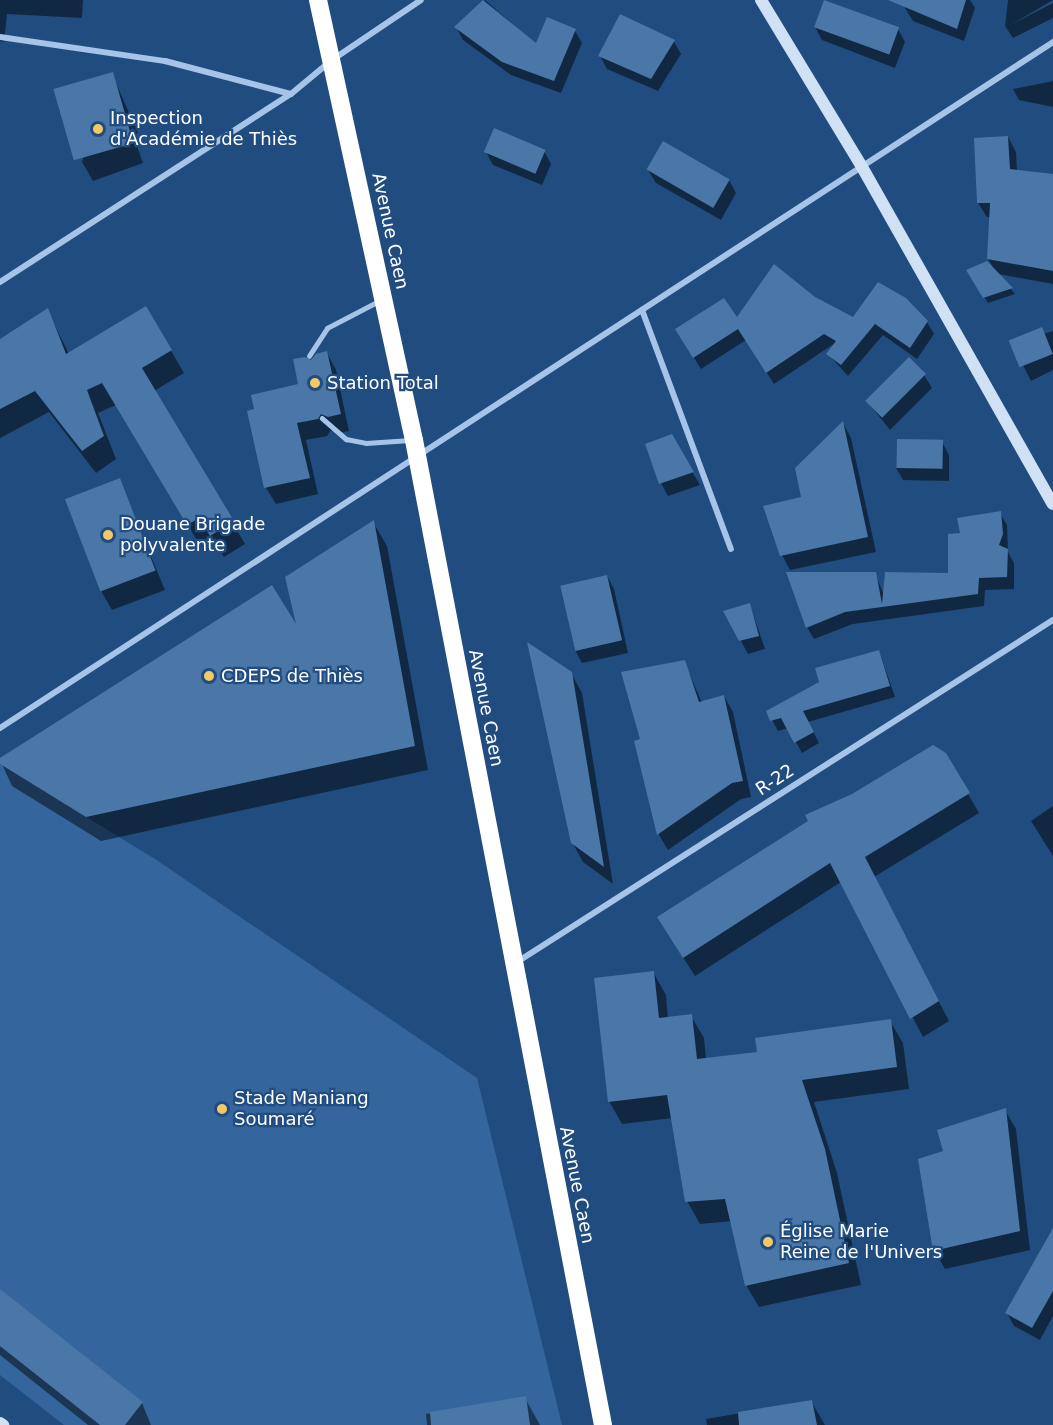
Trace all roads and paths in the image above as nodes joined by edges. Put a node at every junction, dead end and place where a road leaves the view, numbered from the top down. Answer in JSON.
{"nodes":[{"id":1,"x":318,"y":0,"type":"edge"},
{"id":2,"x":421,"y":0,"type":"edge"},
{"id":3,"x":760,"y":0,"type":"edge"},
{"id":4,"x":0,"y":37,"type":"edge"},
{"id":5,"x":1053,"y":42,"type":"edge"},
{"id":6,"x":332,"y":60,"type":"junction"},
{"id":7,"x":291,"y":94,"type":"junction"},
{"id":8,"x":862,"y":167,"type":"junction"},
{"id":9,"x":0,"y":282,"type":"edge"},
{"id":10,"x":384,"y":298,"type":"junction"},
{"id":11,"x":642,"y":310,"type":"junction"},
{"id":12,"x":309,"y":356,"type":"dead end"},
{"id":13,"x":322,"y":418,"type":"dead end"},
{"id":14,"x":416,"y":448,"type":"junction"},
{"id":15,"x":1053,"y":504,"type":"edge"},
{"id":16,"x":731,"y":549,"type":"dead end"},
{"id":17,"x":1053,"y":620,"type":"edge"},
{"id":18,"x":0,"y":728,"type":"edge"},
{"id":19,"x":512,"y":965,"type":"junction"},
{"id":20,"x":603,"y":1425,"type":"edge"}],
"edges":[{"from":1,"to":6,"type":"highway","name":"Avenue Caen"},
{"from":2,"to":6,"type":"street"},
{"from":3,"to":8,"type":"street"},
{"from":4,"to":7,"type":"street"},
{"from":5,"to":8,"type":"street"},
{"from":6,"to":7,"type":"street"},
{"from":6,"to":10,"type":"highway","name":"Avenue Caen"},
{"from":7,"to":9,"type":"street"},
{"from":8,"to":11,"type":"street"},
{"from":8,"to":15,"type":"street"},
{"from":10,"to":12,"type":"lane"},
{"from":10,"to":14,"type":"highway","name":"Avenue Caen"},
{"from":11,"to":14,"type":"street"},
{"from":11,"to":16,"type":"street"},
{"from":13,"to":14,"type":"lane"},
{"from":14,"to":18,"type":"street"},
{"from":14,"to":19,"type":"highway","name":"Avenue Caen"},
{"from":17,"to":19,"type":"street","name":"R-22"},
{"from":19,"to":20,"type":"highway","name":"Avenue Caen"}]}
